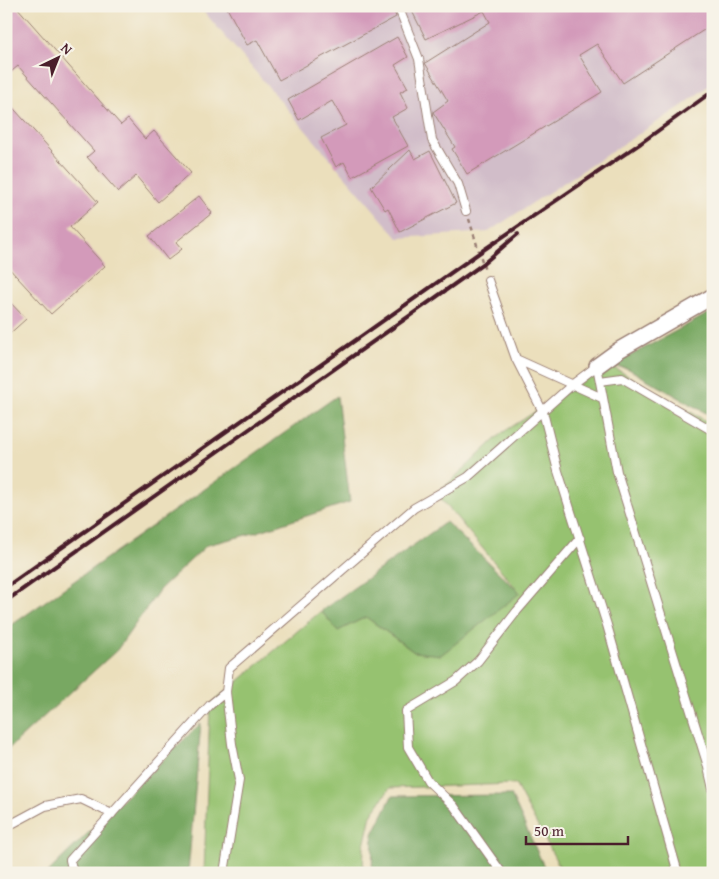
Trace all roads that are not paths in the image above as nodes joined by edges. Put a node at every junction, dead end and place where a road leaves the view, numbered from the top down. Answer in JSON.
{"nodes":[{"id":1,"x":398,"y":6,"type":"edge"},
{"id":2,"x":466,"y":211,"type":"road end"},
{"id":3,"x":488,"y":280,"type":"road end"},
{"id":4,"x":713,"y":296,"type":"edge"},
{"id":5,"x":516,"y":359,"type":"junction"},
{"id":6,"x":598,"y":374,"type":"junction"},
{"id":7,"x":574,"y":384,"type":"junction"},
{"id":8,"x":602,"y":398,"type":"junction"},
{"id":9,"x":543,"y":412,"type":"junction"},
{"id":10,"x":713,"y":431,"type":"edge"},
{"id":11,"x":580,"y":538,"type":"junction"},
{"id":12,"x":226,"y":692,"type":"junction"},
{"id":13,"x":713,"y":789,"type":"edge"},
{"id":14,"x":112,"y":814,"type":"junction"},
{"id":15,"x":6,"y":827,"type":"edge"},
{"id":16,"x":73,"y":873,"type":"edge"},
{"id":17,"x":224,"y":873,"type":"edge"},
{"id":18,"x":502,"y":873,"type":"edge"},
{"id":19,"x":678,"y":873,"type":"edge"}],
"edges":[{"from":1,"to":2,"type":"lane"},
{"from":3,"to":5,"type":"lane"},
{"from":4,"to":6,"type":"street"},
{"from":5,"to":7,"type":"lane"},
{"from":5,"to":9,"type":"lane"},
{"from":6,"to":7,"type":"lane"},
{"from":6,"to":8,"type":"lane"},
{"from":6,"to":10,"type":"lane"},
{"from":7,"to":8,"type":"lane"},
{"from":7,"to":9,"type":"lane"},
{"from":8,"to":13,"type":"lane"},
{"from":9,"to":11,"type":"lane"},
{"from":9,"to":12,"type":"lane"},
{"from":11,"to":18,"type":"lane"},
{"from":11,"to":19,"type":"lane"},
{"from":12,"to":14,"type":"lane"},
{"from":12,"to":17,"type":"lane"},
{"from":14,"to":15,"type":"lane"},
{"from":14,"to":16,"type":"lane"}]}
